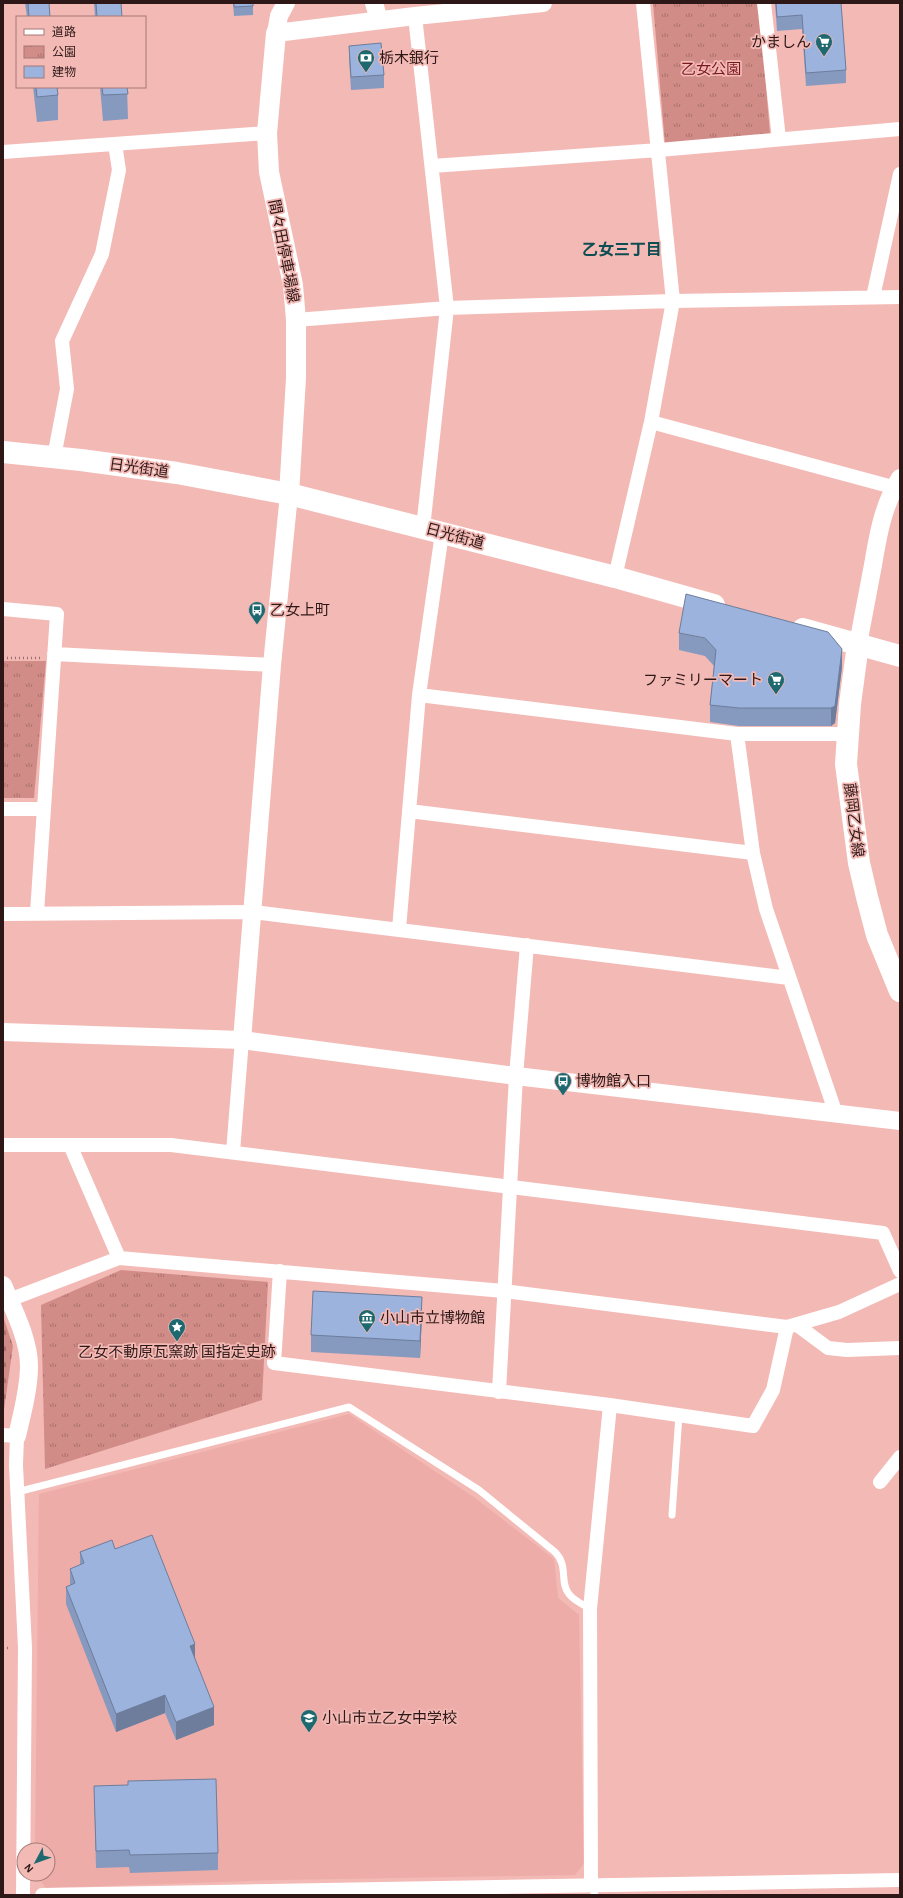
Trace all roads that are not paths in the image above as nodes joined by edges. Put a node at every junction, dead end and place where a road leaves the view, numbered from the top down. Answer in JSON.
{"nodes":[{"id":1,"x":286,"y":3,"type":"edge"},
{"id":2,"x":374,"y":3,"type":"edge"},
{"id":3,"x":543,"y":3,"type":"edge"},
{"id":4,"x":643,"y":3,"type":"edge"},
{"id":5,"x":764,"y":3,"type":"edge"},
{"id":6,"x":521,"y":4,"type":"edge"},
{"id":7,"x":415,"y":16,"type":"junction"},
{"id":8,"x":379,"y":20,"type":"junction"},
{"id":9,"x":276,"y":33,"type":"junction"},
{"id":10,"x":900,"y":129,"type":"edge"},
{"id":11,"x":267,"y":133,"type":"junction"},
{"id":12,"x":778,"y":139,"type":"junction"},
{"id":13,"x":115,"y":144,"type":"junction"},
{"id":14,"x":659,"y":150,"type":"junction"},
{"id":15,"x":3,"y":152,"type":"edge"},
{"id":16,"x":432,"y":166,"type":"junction"},
{"id":17,"x":900,"y":174,"type":"edge"},
{"id":18,"x":873,"y":297,"type":"junction"},
{"id":19,"x":900,"y":297,"type":"edge"},
{"id":20,"x":673,"y":301,"type":"junction"},
{"id":21,"x":447,"y":308,"type":"junction"},
{"id":22,"x":296,"y":320,"type":"junction"},
{"id":23,"x":650,"y":422,"type":"junction"},
{"id":24,"x":3,"y":452,"type":"edge"},
{"id":25,"x":54,"y":457,"type":"junction"},
{"id":26,"x":898,"y":485,"type":"edge"},
{"id":27,"x":289,"y":494,"type":"junction"},
{"id":28,"x":432,"y":531,"type":"junction"},
{"id":29,"x":615,"y":577,"type":"junction"},
{"id":30,"x":3,"y":609,"type":"edge"},
{"id":31,"x":737,"y":611,"type":"edge"},
{"id":32,"x":782,"y":623,"type":"edge"},
{"id":33,"x":858,"y":644,"type":"junction"},
{"id":34,"x":54,"y":656,"type":"junction"},
{"id":35,"x":900,"y":656,"type":"edge"},
{"id":36,"x":272,"y":665,"type":"junction"},
{"id":37,"x":419,"y":695,"type":"junction"},
{"id":38,"x":737,"y":734,"type":"junction"},
{"id":39,"x":847,"y":734,"type":"junction"},
{"id":40,"x":3,"y":809,"type":"edge"},
{"id":41,"x":44,"y":809,"type":"junction"},
{"id":42,"x":409,"y":811,"type":"junction"},
{"id":43,"x":753,"y":853,"type":"junction"},
{"id":44,"x":253,"y":912,"type":"junction"},
{"id":45,"x":3,"y":914,"type":"edge"},
{"id":46,"x":37,"y":914,"type":"junction"},
{"id":47,"x":399,"y":929,"type":"junction"},
{"id":48,"x":527,"y":945,"type":"junction"},
{"id":49,"x":789,"y":978,"type":"junction"},
{"id":50,"x":900,"y":991,"type":"edge"},
{"id":51,"x":3,"y":1032,"type":"edge"},
{"id":52,"x":242,"y":1040,"type":"junction"},
{"id":53,"x":516,"y":1076,"type":"junction"},
{"id":54,"x":836,"y":1114,"type":"junction"},
{"id":55,"x":900,"y":1120,"type":"edge"},
{"id":56,"x":3,"y":1145,"type":"edge"},
{"id":57,"x":70,"y":1145,"type":"junction"},
{"id":58,"x":233,"y":1152,"type":"junction"},
{"id":59,"x":510,"y":1188,"type":"junction"},
{"id":60,"x":118,"y":1258,"type":"junction"},
{"id":61,"x":900,"y":1271,"type":"edge"},
{"id":62,"x":280,"y":1272,"type":"junction"},
{"id":63,"x":900,"y":1284,"type":"edge"},
{"id":64,"x":504,"y":1290,"type":"junction"},
{"id":65,"x":6,"y":1292,"type":"edge"},
{"id":66,"x":792,"y":1326,"type":"junction"},
{"id":67,"x":900,"y":1348,"type":"edge"},
{"id":68,"x":498,"y":1392,"type":"junction"},
{"id":69,"x":610,"y":1405,"type":"junction"},
{"id":70,"x":679,"y":1415,"type":"junction"},
{"id":71,"x":10,"y":1435,"type":"edge"},
{"id":72,"x":900,"y":1457,"type":"edge"},
{"id":73,"x":880,"y":1482,"type":"dead end"},
{"id":74,"x":17,"y":1492,"type":"junction"},
{"id":75,"x":672,"y":1515,"type":"dead end"},
{"id":76,"x":590,"y":1608,"type":"junction"},
{"id":77,"x":900,"y":1880,"type":"edge"},
{"id":78,"x":593,"y":1890,"type":"edge"},
{"id":79,"x":23,"y":1895,"type":"edge"},
{"id":80,"x":42,"y":1895,"type":"edge"}],
"edges":[{"from":1,"to":9,"type":"street"},
{"from":2,"to":8,"type":"street"},
{"from":3,"to":6,"type":"street"},
{"from":4,"to":14,"type":"street"},
{"from":5,"to":12,"type":"street"},
{"from":6,"to":7,"type":"street"},
{"from":7,"to":8,"type":"street"},
{"from":7,"to":16,"type":"street"},
{"from":8,"to":9,"type":"street"},
{"from":9,"to":11,"type":"main road","name":"間々田停車場線"},
{"from":10,"to":12,"type":"street"},
{"from":11,"to":13,"type":"street"},
{"from":11,"to":22,"type":"main road","name":"間々田停車場線"},
{"from":12,"to":14,"type":"street"},
{"from":13,"to":15,"type":"street"},
{"from":13,"to":25,"type":"street"},
{"from":14,"to":16,"type":"street"},
{"from":14,"to":20,"type":"street"},
{"from":16,"to":21,"type":"street"},
{"from":17,"to":18,"type":"street"},
{"from":18,"to":19,"type":"street"},
{"from":18,"to":20,"type":"street"},
{"from":20,"to":21,"type":"street"},
{"from":20,"to":23,"type":"street"},
{"from":21,"to":22,"type":"street"},
{"from":21,"to":28,"type":"street"},
{"from":22,"to":27,"type":"main road","name":"間々田停車場線"},
{"from":23,"to":26,"type":"street"},
{"from":23,"to":29,"type":"street"},
{"from":24,"to":25,"type":"main road","name":"日光街道"},
{"from":25,"to":27,"type":"main road","name":"日光街道"},
{"from":26,"to":33,"type":"street"},
{"from":27,"to":28,"type":"main road","name":"日光街道"},
{"from":27,"to":36,"type":"street"},
{"from":28,"to":29,"type":"main road","name":"日光街道"},
{"from":28,"to":37,"type":"street"},
{"from":29,"to":31,"type":"main road","name":"日光街道"},
{"from":30,"to":34,"type":"street"},
{"from":32,"to":33,"type":"main road"},
{"from":33,"to":35,"type":"main road"},
{"from":33,"to":39,"type":"main road","name":"藤岡乙女線"},
{"from":34,"to":36,"type":"street"},
{"from":34,"to":41,"type":"street"},
{"from":36,"to":44,"type":"street"},
{"from":37,"to":38,"type":"street"},
{"from":37,"to":42,"type":"street"},
{"from":38,"to":39,"type":"street"},
{"from":38,"to":43,"type":"street"},
{"from":39,"to":50,"type":"main road","name":"藤岡乙女線"},
{"from":40,"to":41,"type":"street"},
{"from":41,"to":46,"type":"street"},
{"from":42,"to":43,"type":"street"},
{"from":42,"to":47,"type":"street"},
{"from":43,"to":49,"type":"street"},
{"from":44,"to":46,"type":"street"},
{"from":44,"to":47,"type":"street"},
{"from":44,"to":52,"type":"street"},
{"from":45,"to":46,"type":"street"},
{"from":47,"to":48,"type":"street"},
{"from":48,"to":49,"type":"street"},
{"from":48,"to":53,"type":"street"},
{"from":49,"to":54,"type":"street"},
{"from":51,"to":52,"type":"street"},
{"from":52,"to":53,"type":"street"},
{"from":52,"to":58,"type":"street"},
{"from":53,"to":54,"type":"street"},
{"from":53,"to":59,"type":"street"},
{"from":54,"to":55,"type":"street"},
{"from":56,"to":57,"type":"street"},
{"from":57,"to":58,"type":"street"},
{"from":57,"to":60,"type":"street"},
{"from":58,"to":59,"type":"street"},
{"from":59,"to":61,"type":"street"},
{"from":59,"to":64,"type":"street"},
{"from":60,"to":62,"type":"street"},
{"from":60,"to":65,"type":"street"},
{"from":62,"to":64,"type":"street"},
{"from":62,"to":68,"type":"street"},
{"from":63,"to":66,"type":"street"},
{"from":64,"to":66,"type":"street"},
{"from":64,"to":68,"type":"street"},
{"from":65,"to":71,"type":"street"},
{"from":66,"to":67,"type":"street"},
{"from":66,"to":70,"type":"street"},
{"from":68,"to":69,"type":"street"},
{"from":69,"to":70,"type":"street"},
{"from":69,"to":76,"type":"street"},
{"from":70,"to":75,"type":"lane"},
{"from":71,"to":74,"type":"street"},
{"from":72,"to":73,"type":"street"},
{"from":74,"to":76,"type":"lane"},
{"from":74,"to":79,"type":"street"},
{"from":76,"to":78,"type":"street"},
{"from":77,"to":78,"type":"street"},
{"from":78,"to":80,"type":"street"}]}
